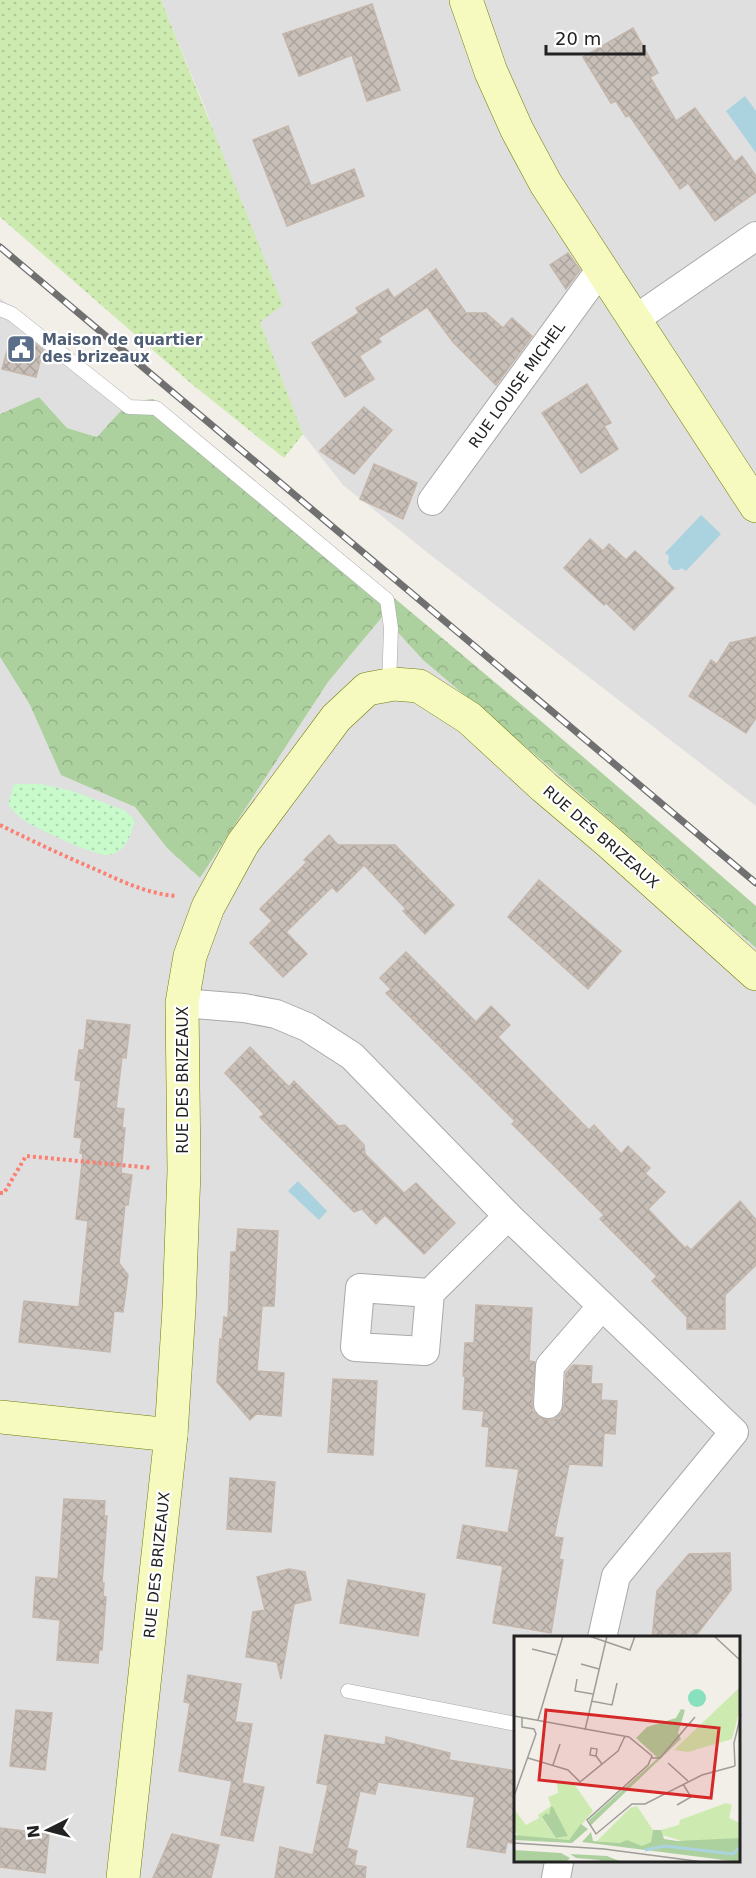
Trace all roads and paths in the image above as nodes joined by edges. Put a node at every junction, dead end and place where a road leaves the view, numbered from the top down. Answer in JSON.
{"nodes":[{"id":1,"x":466,"y":0,"type":"edge"},
{"id":2,"x":756,"y":236,"type":"edge"},
{"id":3,"x":601,"y":269,"type":"junction"},
{"id":4,"x":0,"y":309,"type":"edge"},
{"id":5,"x":634,"y":320,"type":"junction"},
{"id":6,"x":432,"y":501,"type":"dead end"},
{"id":7,"x":756,"y":506,"type":"edge"},
{"id":8,"x":389,"y":685,"type":"junction"},
{"id":9,"x":0,"y":825,"type":"edge"},
{"id":10,"x":208,"y":907,"type":"junction"},
{"id":11,"x":756,"y":974,"type":"edge"},
{"id":12,"x":182,"y":1003,"type":"junction"},
{"id":13,"x":183,"y":1171,"type":"junction"},
{"id":14,"x":0,"y":1193,"type":"edge"},
{"id":15,"x":508,"y":1215,"type":"junction"},
{"id":16,"x":430,"y":1293,"type":"dead end"},
{"id":17,"x":602,"y":1306,"type":"junction"},
{"id":18,"x":548,"y":1404,"type":"dead end"},
{"id":19,"x":0,"y":1417,"type":"edge"},
{"id":20,"x":171,"y":1436,"type":"junction"},
{"id":21,"x":602,"y":1636,"type":"edge"},
{"id":22,"x":348,"y":1691,"type":"dead end"},
{"id":23,"x":514,"y":1724,"type":"edge"},
{"id":24,"x":559,"y":1863,"type":"edge"},
{"id":25,"x":123,"y":1878,"type":"edge"},
{"id":26,"x":556,"y":1878,"type":"edge"}],
"edges":[{"from":1,"to":3,"type":"street"},
{"from":2,"to":5,"type":"street"},
{"from":3,"to":5,"type":"street"},
{"from":3,"to":6,"type":"street","name":"RUE LOUISE MICHEL"},
{"from":4,"to":8,"type":"lane"},
{"from":5,"to":7,"type":"street"},
{"from":8,"to":10,"type":"street","name":"RUE DES BRIZEAUX"},
{"from":8,"to":11,"type":"street","name":"RUE DES BRIZEAUX"},
{"from":9,"to":10,"type":"path"},
{"from":10,"to":12,"type":"street","name":"RUE DES BRIZEAUX"},
{"from":12,"to":13,"type":"street","name":"RUE DES BRIZEAUX"},
{"from":12,"to":15,"type":"street"},
{"from":13,"to":14,"type":"path"},
{"from":13,"to":20,"type":"street","name":"RUE DES BRIZEAUX"},
{"from":15,"to":16,"type":"street"},
{"from":15,"to":17,"type":"street"},
{"from":17,"to":18,"type":"street"},
{"from":17,"to":21,"type":"street"},
{"from":19,"to":20,"type":"street"},
{"from":20,"to":25,"type":"street","name":"RUE DES BRIZEAUX"},
{"from":22,"to":23,"type":"lane"},
{"from":24,"to":26,"type":"street"}]}
